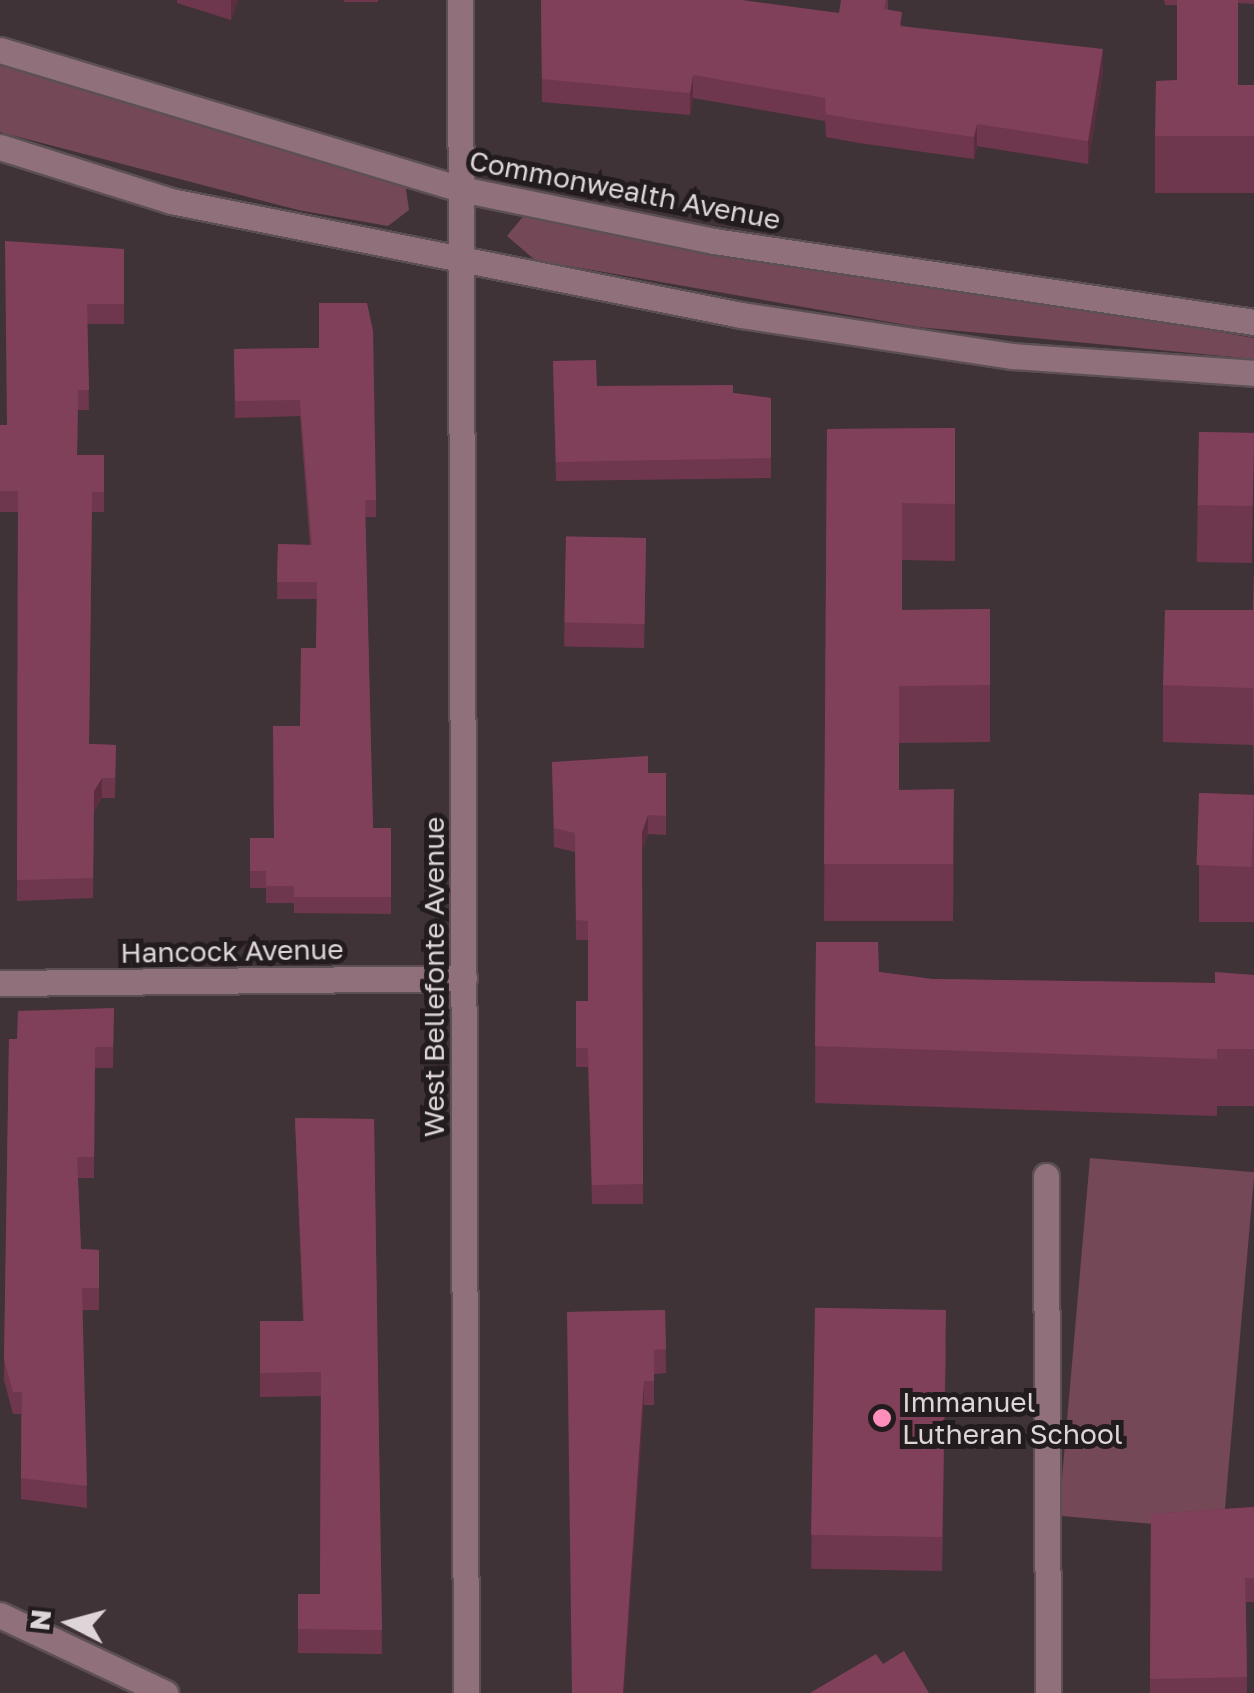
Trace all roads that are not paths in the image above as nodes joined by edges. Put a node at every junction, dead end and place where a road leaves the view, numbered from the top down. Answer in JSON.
{"nodes":[{"id":1,"x":460,"y":0,"type":"edge"},
{"id":2,"x":0,"y":50,"type":"edge"},
{"id":3,"x":0,"y":148,"type":"edge"},
{"id":4,"x":461,"y":189,"type":"junction"},
{"id":5,"x":464,"y":261,"type":"junction"},
{"id":6,"x":1254,"y":322,"type":"edge"},
{"id":7,"x":1254,"y":374,"type":"edge"},
{"id":8,"x":464,"y":978,"type":"junction"},
{"id":9,"x":0,"y":983,"type":"edge"},
{"id":10,"x":1046,"y":1176,"type":"dead end"},
{"id":11,"x":0,"y":1615,"type":"edge"},
{"id":12,"x":165,"y":1693,"type":"edge"},
{"id":13,"x":466,"y":1693,"type":"edge"},
{"id":14,"x":1048,"y":1693,"type":"edge"}],
"edges":[{"from":1,"to":4,"type":"street","name":"West Bellefonte Avenue"},
{"from":2,"to":4,"type":"street","name":"Commonwealth Avenue"},
{"from":3,"to":5,"type":"street"},
{"from":4,"to":5,"type":"street","name":"West Bellefonte Avenue"},
{"from":4,"to":6,"type":"street","name":"Commonwealth Avenue"},
{"from":5,"to":7,"type":"street"},
{"from":5,"to":8,"type":"street","name":"West Bellefonte Avenue"},
{"from":8,"to":9,"type":"street","name":"Hancock Avenue"},
{"from":8,"to":13,"type":"street","name":"West Bellefonte Avenue"},
{"from":10,"to":14,"type":"street"},
{"from":11,"to":12,"type":"street"}]}
